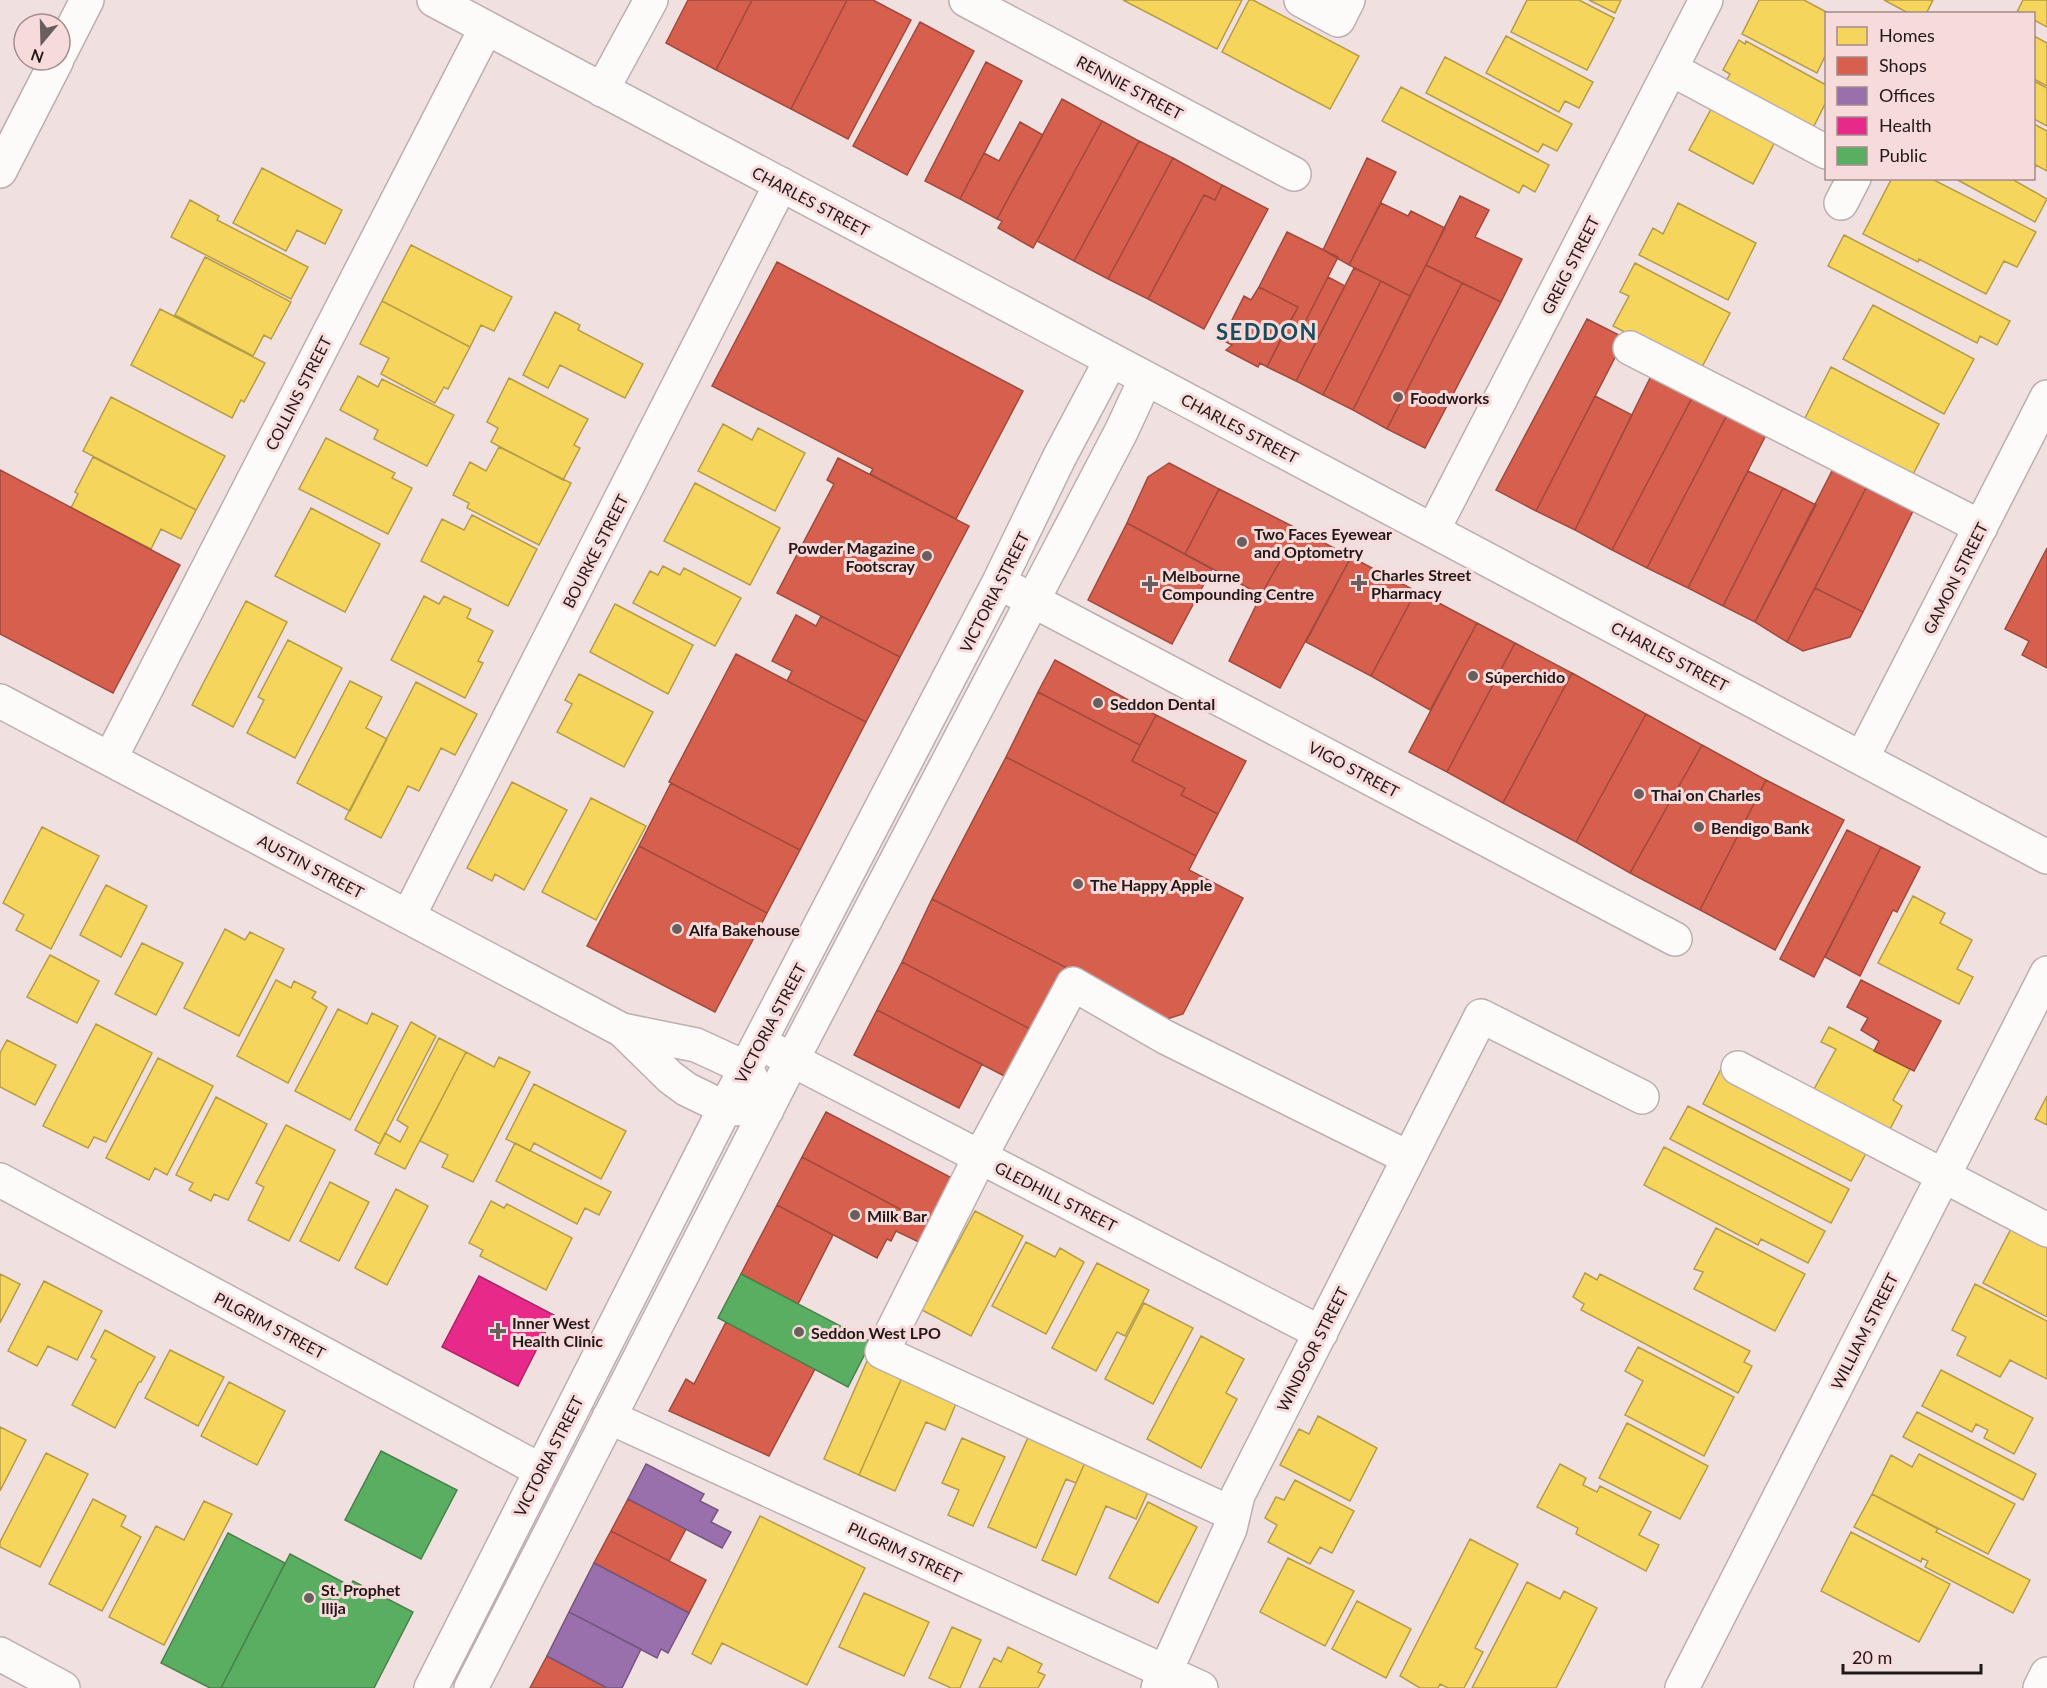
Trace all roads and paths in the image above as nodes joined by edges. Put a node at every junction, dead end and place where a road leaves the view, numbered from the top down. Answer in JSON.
{"nodes":[{"id":1,"x":87,"y":0,"type":"edge"},
{"id":2,"x":434,"y":0,"type":"edge"},
{"id":3,"x":651,"y":0,"type":"edge"},
{"id":4,"x":966,"y":0,"type":"edge"},
{"id":5,"x":1301,"y":0,"type":"edge"},
{"id":6,"x":1348,"y":0,"type":"edge"},
{"id":7,"x":1706,"y":0,"type":"edge"},
{"id":8,"x":486,"y":28,"type":"junction"},
{"id":9,"x":72,"y":29,"type":"edge"},
{"id":10,"x":1671,"y":69,"type":"junction"},
{"id":11,"x":51,"y":72,"type":"edge"},
{"id":12,"x":602,"y":90,"type":"junction"},
{"id":13,"x":1825,"y":151,"type":"edge"},
{"id":14,"x":0,"y":171,"type":"edge"},
{"id":15,"x":1294,"y":174,"type":"dead end"},
{"id":16,"x":781,"y":184,"type":"junction"},
{"id":17,"x":1630,"y":348,"type":"dead end"},
{"id":18,"x":1111,"y":360,"type":"junction"},
{"id":19,"x":1146,"y":378,"type":"junction"},
{"id":20,"x":2047,"y":397,"type":"edge"},
{"id":21,"x":1980,"y":527,"type":"junction"},
{"id":22,"x":1433,"y":530,"type":"junction"},
{"id":23,"x":999,"y":582,"type":"junction"},
{"id":24,"x":1032,"y":600,"type":"junction"},
{"id":25,"x":0,"y":701,"type":"edge"},
{"id":26,"x":1862,"y":758,"type":"junction"},
{"id":27,"x":110,"y":759,"type":"junction"},
{"id":28,"x":2047,"y":856,"type":"edge"},
{"id":29,"x":408,"y":917,"type":"junction"},
{"id":30,"x":1675,"y":939,"type":"dead end"},
{"id":31,"x":2047,"y":973,"type":"edge"},
{"id":32,"x":622,"y":1030,"type":"junction"},
{"id":33,"x":752,"y":1056,"type":"junction"},
{"id":34,"x":792,"y":1060,"type":"junction"},
{"id":35,"x":1738,"y":1068,"type":"dead end"},
{"id":36,"x":1642,"y":1097,"type":"dead end"},
{"id":37,"x":725,"y":1108,"type":"junction"},
{"id":38,"x":767,"y":1110,"type":"junction"},
{"id":39,"x":980,"y":1157,"type":"junction"},
{"id":40,"x":1409,"y":1158,"type":"junction"},
{"id":41,"x":1944,"y":1175,"type":"junction"},
{"id":42,"x":0,"y":1180,"type":"edge"},
{"id":43,"x":2047,"y":1230,"type":"edge"},
{"id":44,"x":1321,"y":1333,"type":"junction"},
{"id":45,"x":609,"y":1418,"type":"junction"},
{"id":46,"x":540,"y":1470,"type":"junction"},
{"id":47,"x":1233,"y":1514,"type":"junction"},
{"id":48,"x":0,"y":1654,"type":"edge"},
{"id":49,"x":2047,"y":1674,"type":"edge"},
{"id":50,"x":1162,"y":1680,"type":"edge"},
{"id":51,"x":63,"y":1688,"type":"edge"},
{"id":52,"x":431,"y":1688,"type":"edge"},
{"id":53,"x":471,"y":1688,"type":"edge"},
{"id":54,"x":1201,"y":1688,"type":"edge"},
{"id":55,"x":1682,"y":1688,"type":"edge"},
{"id":56,"x":2040,"y":1688,"type":"edge"}],
"edges":[{"from":1,"to":9,"type":"street"},
{"from":2,"to":8,"type":"street","name":"CHARLES STREET"},
{"from":3,"to":12,"type":"street"},
{"from":4,"to":15,"type":"street","name":"RENNIE STREET"},
{"from":5,"to":6,"type":"street"},
{"from":7,"to":10,"type":"street","name":"GREIG STREET"},
{"from":8,"to":12,"type":"street","name":"CHARLES STREET"},
{"from":8,"to":27,"type":"street","name":"COLLINS STREET"},
{"from":10,"to":13,"type":"street"},
{"from":10,"to":22,"type":"street","name":"GREIG STREET"},
{"from":11,"to":14,"type":"street"},
{"from":12,"to":16,"type":"street","name":"CHARLES STREET"},
{"from":16,"to":18,"type":"street","name":"CHARLES STREET"},
{"from":16,"to":29,"type":"street","name":"BOURKE STREET"},
{"from":17,"to":21,"type":"street"},
{"from":18,"to":19,"type":"street","name":"CHARLES STREET"},
{"from":18,"to":23,"type":"street","name":"VICTORIA STREET"},
{"from":19,"to":22,"type":"street","name":"CHARLES STREET"},
{"from":19,"to":24,"type":"street"},
{"from":20,"to":21,"type":"street","name":"GAMON STREET"},
{"from":21,"to":26,"type":"street","name":"GAMON STREET"},
{"from":22,"to":26,"type":"street","name":"CHARLES STREET"},
{"from":23,"to":24,"type":"street","name":"VIGO STREET"},
{"from":23,"to":33,"type":"street","name":"VICTORIA STREET"},
{"from":24,"to":30,"type":"street","name":"VIGO STREET"},
{"from":24,"to":34,"type":"street"},
{"from":25,"to":27,"type":"street","name":"AUSTIN STREET"},
{"from":26,"to":28,"type":"street","name":"CHARLES STREET"},
{"from":27,"to":29,"type":"street","name":"AUSTIN STREET"},
{"from":29,"to":32,"type":"street","name":"AUSTIN STREET"},
{"from":31,"to":41,"type":"street","name":"WILLIAM STREET"},
{"from":32,"to":33,"type":"street","name":"AUSTIN STREET"},
{"from":32,"to":37,"type":"street","name":"AUSTIN STREET"},
{"from":33,"to":34,"type":"street","name":"GLEDHILL STREET"},
{"from":33,"to":37,"type":"street","name":"VICTORIA STREET"},
{"from":33,"to":38,"type":"street"},
{"from":34,"to":38,"type":"street"},
{"from":34,"to":39,"type":"street","name":"GLEDHILL STREET"},
{"from":35,"to":41,"type":"street"},
{"from":36,"to":40,"type":"street","name":"WINDSOR STREET"},
{"from":37,"to":38,"type":"street"},
{"from":37,"to":46,"type":"street","name":"VICTORIA STREET"},
{"from":38,"to":45,"type":"street"},
{"from":39,"to":40,"type":"street"},
{"from":39,"to":44,"type":"street","name":"GLEDHILL STREET"},
{"from":39,"to":47,"type":"street"},
{"from":40,"to":44,"type":"street","name":"WINDSOR STREET"},
{"from":41,"to":43,"type":"street"},
{"from":41,"to":55,"type":"street","name":"WILLIAM STREET"},
{"from":42,"to":46,"type":"street","name":"PILGRIM STREET"},
{"from":44,"to":47,"type":"street","name":"WINDSOR STREET"},
{"from":45,"to":50,"type":"street","name":"PILGRIM STREET"},
{"from":45,"to":53,"type":"street"},
{"from":46,"to":52,"type":"street","name":"VICTORIA STREET"},
{"from":47,"to":50,"type":"street","name":"WINDSOR STREET"},
{"from":48,"to":51,"type":"street"},
{"from":49,"to":56,"type":"street"},
{"from":50,"to":54,"type":"street","name":"PILGRIM STREET"}]}
